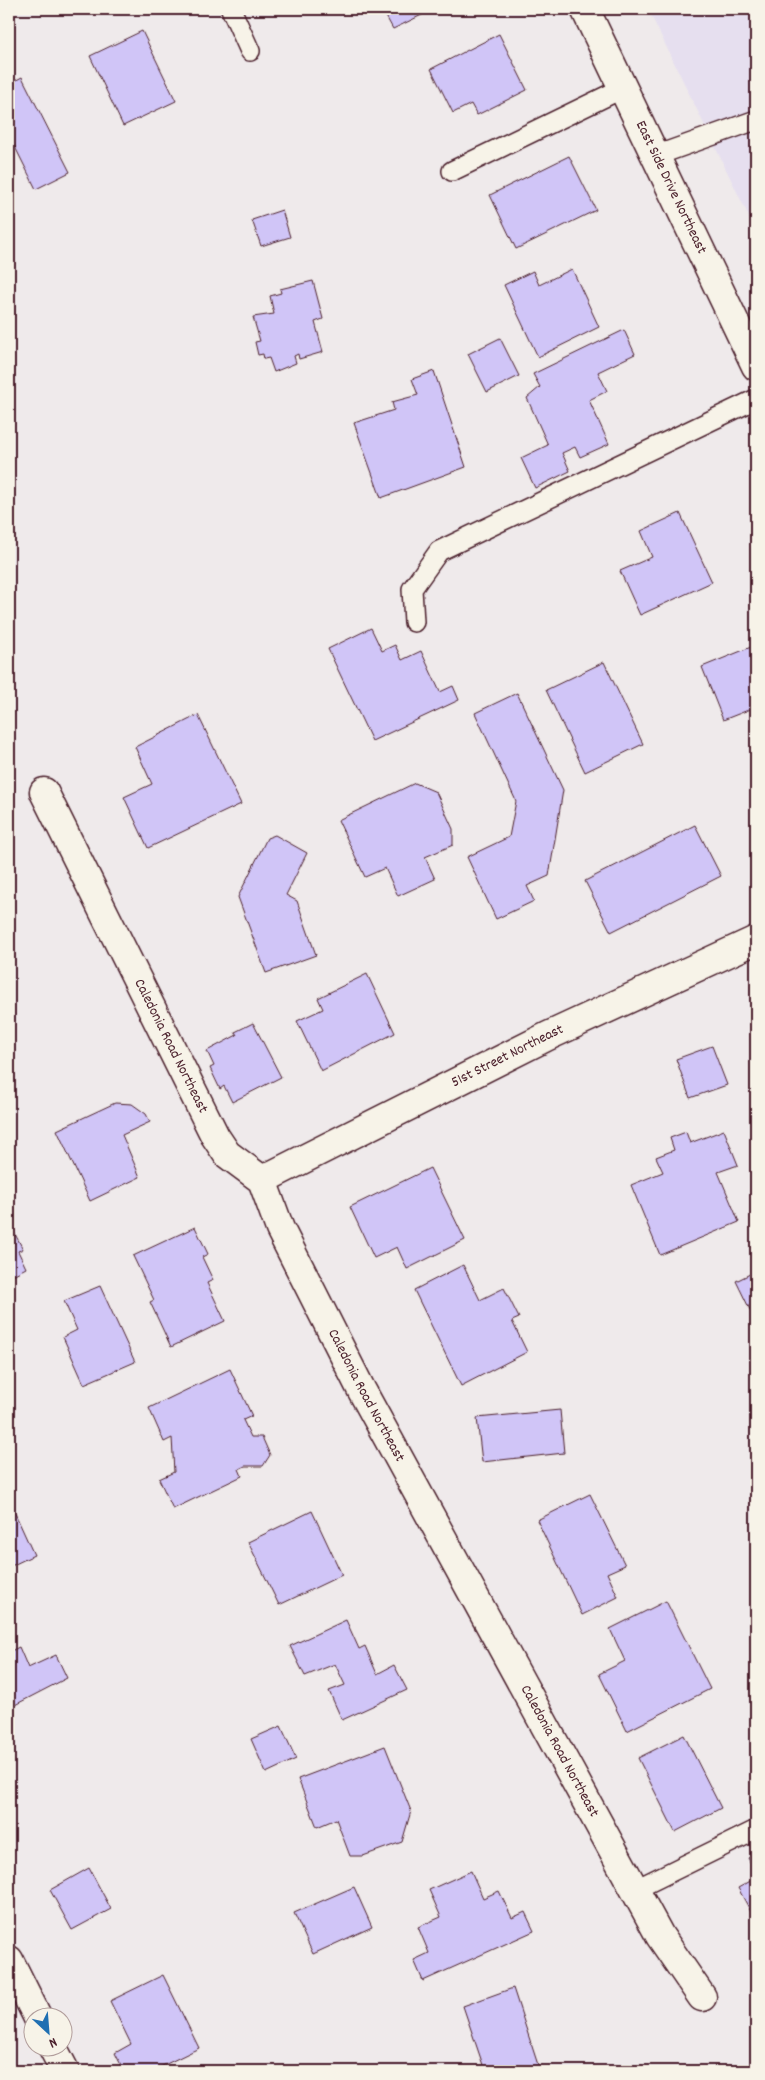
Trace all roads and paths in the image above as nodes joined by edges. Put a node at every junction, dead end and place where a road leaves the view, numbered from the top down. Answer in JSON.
{"nodes":[{"id":1,"x":231,"y":9,"type":"edge"},
{"id":2,"x":585,"y":9,"type":"edge"},
{"id":3,"x":250,"y":51,"type":"dead end"},
{"id":4,"x":623,"y":88,"type":"junction"},
{"id":5,"x":756,"y":120,"type":"edge"},
{"id":6,"x":655,"y":156,"type":"junction"},
{"id":7,"x":452,"y":171,"type":"dead end"},
{"id":8,"x":756,"y":366,"type":"edge"},
{"id":9,"x":756,"y":399,"type":"edge"},
{"id":10,"x":414,"y":622,"type":"dead end"},
{"id":11,"x":44,"y":792,"type":"dead end"},
{"id":12,"x":756,"y":940,"type":"edge"},
{"id":13,"x":262,"y":1180,"type":"junction"},
{"id":14,"x":756,"y":1830,"type":"edge"},
{"id":15,"x":634,"y":1890,"type":"junction"},
{"id":16,"x":9,"y":1960,"type":"edge"},
{"id":17,"x":702,"y":1997,"type":"dead end"},
{"id":18,"x":33,"y":2008,"type":"edge"},
{"id":19,"x":58,"y":2058,"type":"edge"},
{"id":20,"x":65,"y":2071,"type":"edge"}],
"edges":[{"from":1,"to":3,"type":"lane"},
{"from":2,"to":4,"type":"street","name":"East Side Drive Northeast"},
{"from":4,"to":6,"type":"street","name":"East Side Drive Northeast"},
{"from":4,"to":7,"type":"lane"},
{"from":5,"to":6,"type":"lane"},
{"from":6,"to":8,"type":"street","name":"East Side Drive Northeast"},
{"from":9,"to":10,"type":"lane"},
{"from":11,"to":13,"type":"street","name":"Caledonia Road Northeast"},
{"from":12,"to":13,"type":"street","name":"51st Street Northeast"},
{"from":13,"to":15,"type":"street","name":"Caledonia Road Northeast"},
{"from":14,"to":15,"type":"lane"},
{"from":15,"to":17,"type":"street","name":"Caledonia Road Northeast"},
{"from":16,"to":18,"type":"street"},
{"from":19,"to":20,"type":"street"}]}
